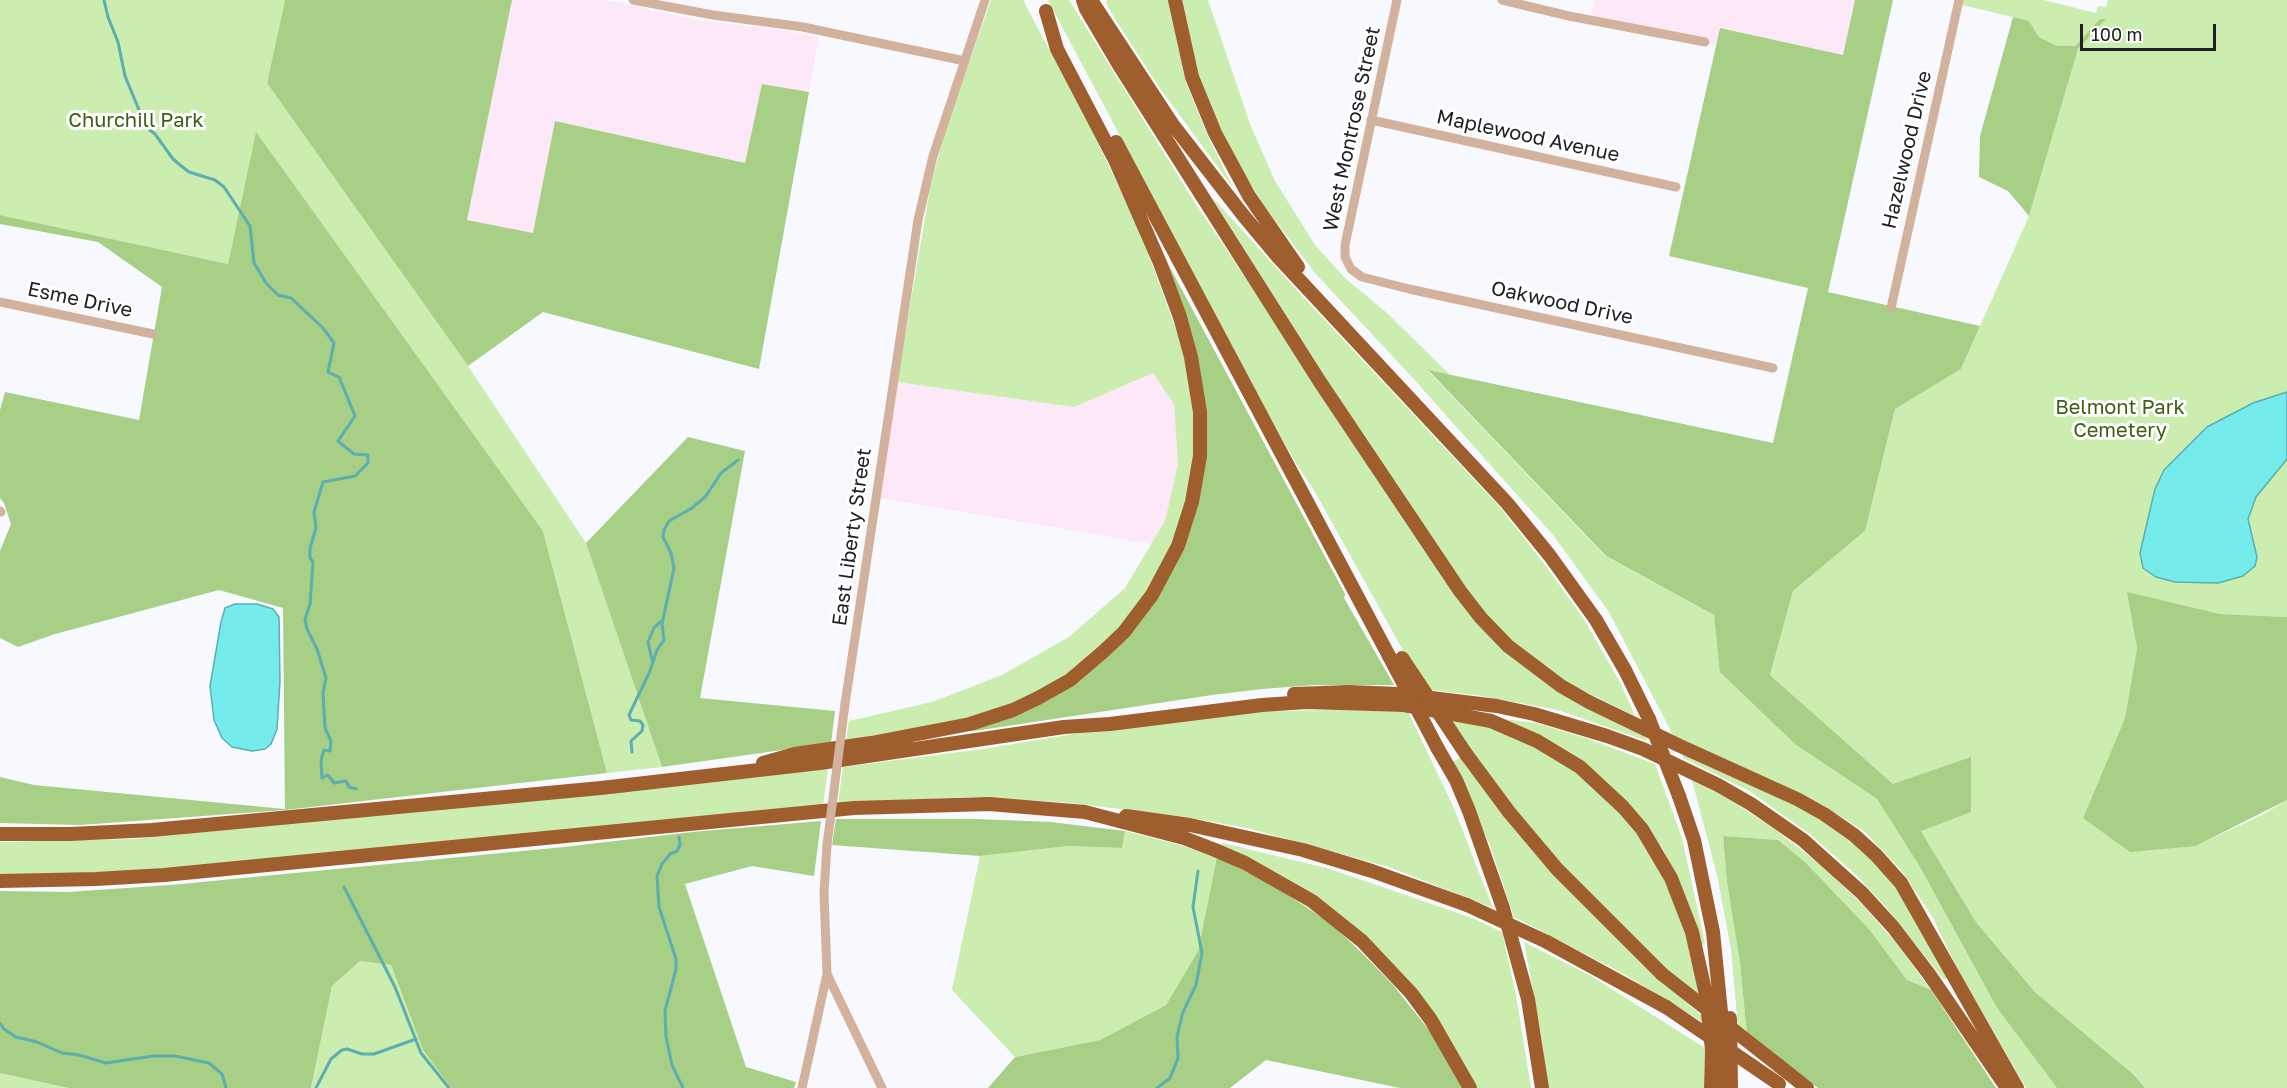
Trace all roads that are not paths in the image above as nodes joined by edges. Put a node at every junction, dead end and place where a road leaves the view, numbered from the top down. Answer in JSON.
{"nodes":[{"id":1,"x":633,"y":0,"type":"edge"},
{"id":2,"x":985,"y":0,"type":"edge"},
{"id":3,"x":1083,"y":0,"type":"edge"},
{"id":4,"x":1091,"y":0,"type":"edge"},
{"id":5,"x":1175,"y":0,"type":"edge"},
{"id":6,"x":1397,"y":0,"type":"edge"},
{"id":7,"x":1502,"y":0,"type":"edge"},
{"id":8,"x":1959,"y":0,"type":"edge"},
{"id":9,"x":1043,"y":6,"type":"edge"},
{"id":10,"x":1705,"y":42,"type":"dead end"},
{"id":11,"x":965,"y":61,"type":"junction"},
{"id":12,"x":1371,"y":120,"type":"junction"},
{"id":13,"x":1676,"y":187,"type":"dead end"},
{"id":14,"x":1348,"y":265,"type":"joint"},
{"id":15,"x":0,"y":302,"type":"edge"},
{"id":16,"x":1891,"y":308,"type":"dead end"},
{"id":17,"x":153,"y":334,"type":"dead end"},
{"id":18,"x":1773,"y":368,"type":"dead end"},
{"id":19,"x":1405,"y":394,"type":"junction"},
{"id":20,"x":1396,"y":657,"type":"junction"},
{"id":21,"x":1064,"y":727,"type":"junction"},
{"id":22,"x":725,"y":774,"type":"junction"},
{"id":23,"x":1684,"y":798,"type":"junction"},
{"id":24,"x":1085,"y":812,"type":"junction"},
{"id":25,"x":0,"y":834,"type":"edge"},
{"id":26,"x":0,"y":881,"type":"edge"},
{"id":27,"x":827,"y":974,"type":"junction"},
{"id":28,"x":1778,"y":1087,"type":"edge"},
{"id":29,"x":802,"y":1088,"type":"edge"},
{"id":30,"x":882,"y":1088,"type":"edge"},
{"id":31,"x":1470,"y":1088,"type":"edge"},
{"id":32,"x":1542,"y":1088,"type":"edge"},
{"id":33,"x":1711,"y":1088,"type":"edge"},
{"id":34,"x":1720,"y":1088,"type":"edge"},
{"id":35,"x":1731,"y":1088,"type":"edge"},
{"id":36,"x":1807,"y":1088,"type":"edge"},
{"id":37,"x":2007,"y":1088,"type":"edge"},
{"id":38,"x":2017,"y":1088,"type":"edge"}],
"edges":[{"from":1,"to":11,"type":"street"},
{"from":2,"to":11,"type":"street","name":"East Liberty Street"},
{"from":3,"to":38,"type":"highway"},
{"from":4,"to":19,"type":"highway"},
{"from":5,"to":19,"type":"highway"},
{"from":6,"to":12,"type":"street","name":"West Montrose Street"},
{"from":7,"to":10,"type":"street"},
{"from":8,"to":16,"type":"street","name":"Hazelwood Drive"},
{"from":9,"to":20,"type":"highway"},
{"from":9,"to":22,"type":"highway"},
{"from":11,"to":27,"type":"street","name":"East Liberty Street","bridge":true},
{"from":12,"to":13,"type":"street","name":"Maplewood Avenue"},
{"from":12,"to":14,"type":"street","name":"West Montrose Street"},
{"from":14,"to":18,"type":"street","name":"Oakwood Drive"},
{"from":15,"to":17,"type":"street","name":"Esme Drive"},
{"from":19,"to":23,"type":"highway","bridge":true},
{"from":20,"to":32,"type":"highway","bridge":true},
{"from":20,"to":36,"type":"highway","bridge":true},
{"from":21,"to":22,"type":"highway"},
{"from":21,"to":33,"type":"highway"},
{"from":21,"to":37,"type":"highway"},
{"from":22,"to":25,"type":"highway"},
{"from":23,"to":34,"type":"highway"},
{"from":23,"to":35,"type":"highway"},
{"from":24,"to":26,"type":"highway"},
{"from":24,"to":28,"type":"highway","bridge":true},
{"from":24,"to":31,"type":"highway"},
{"from":27,"to":29,"type":"street","name":"East Liberty Street"},
{"from":27,"to":30,"type":"street"}]}
